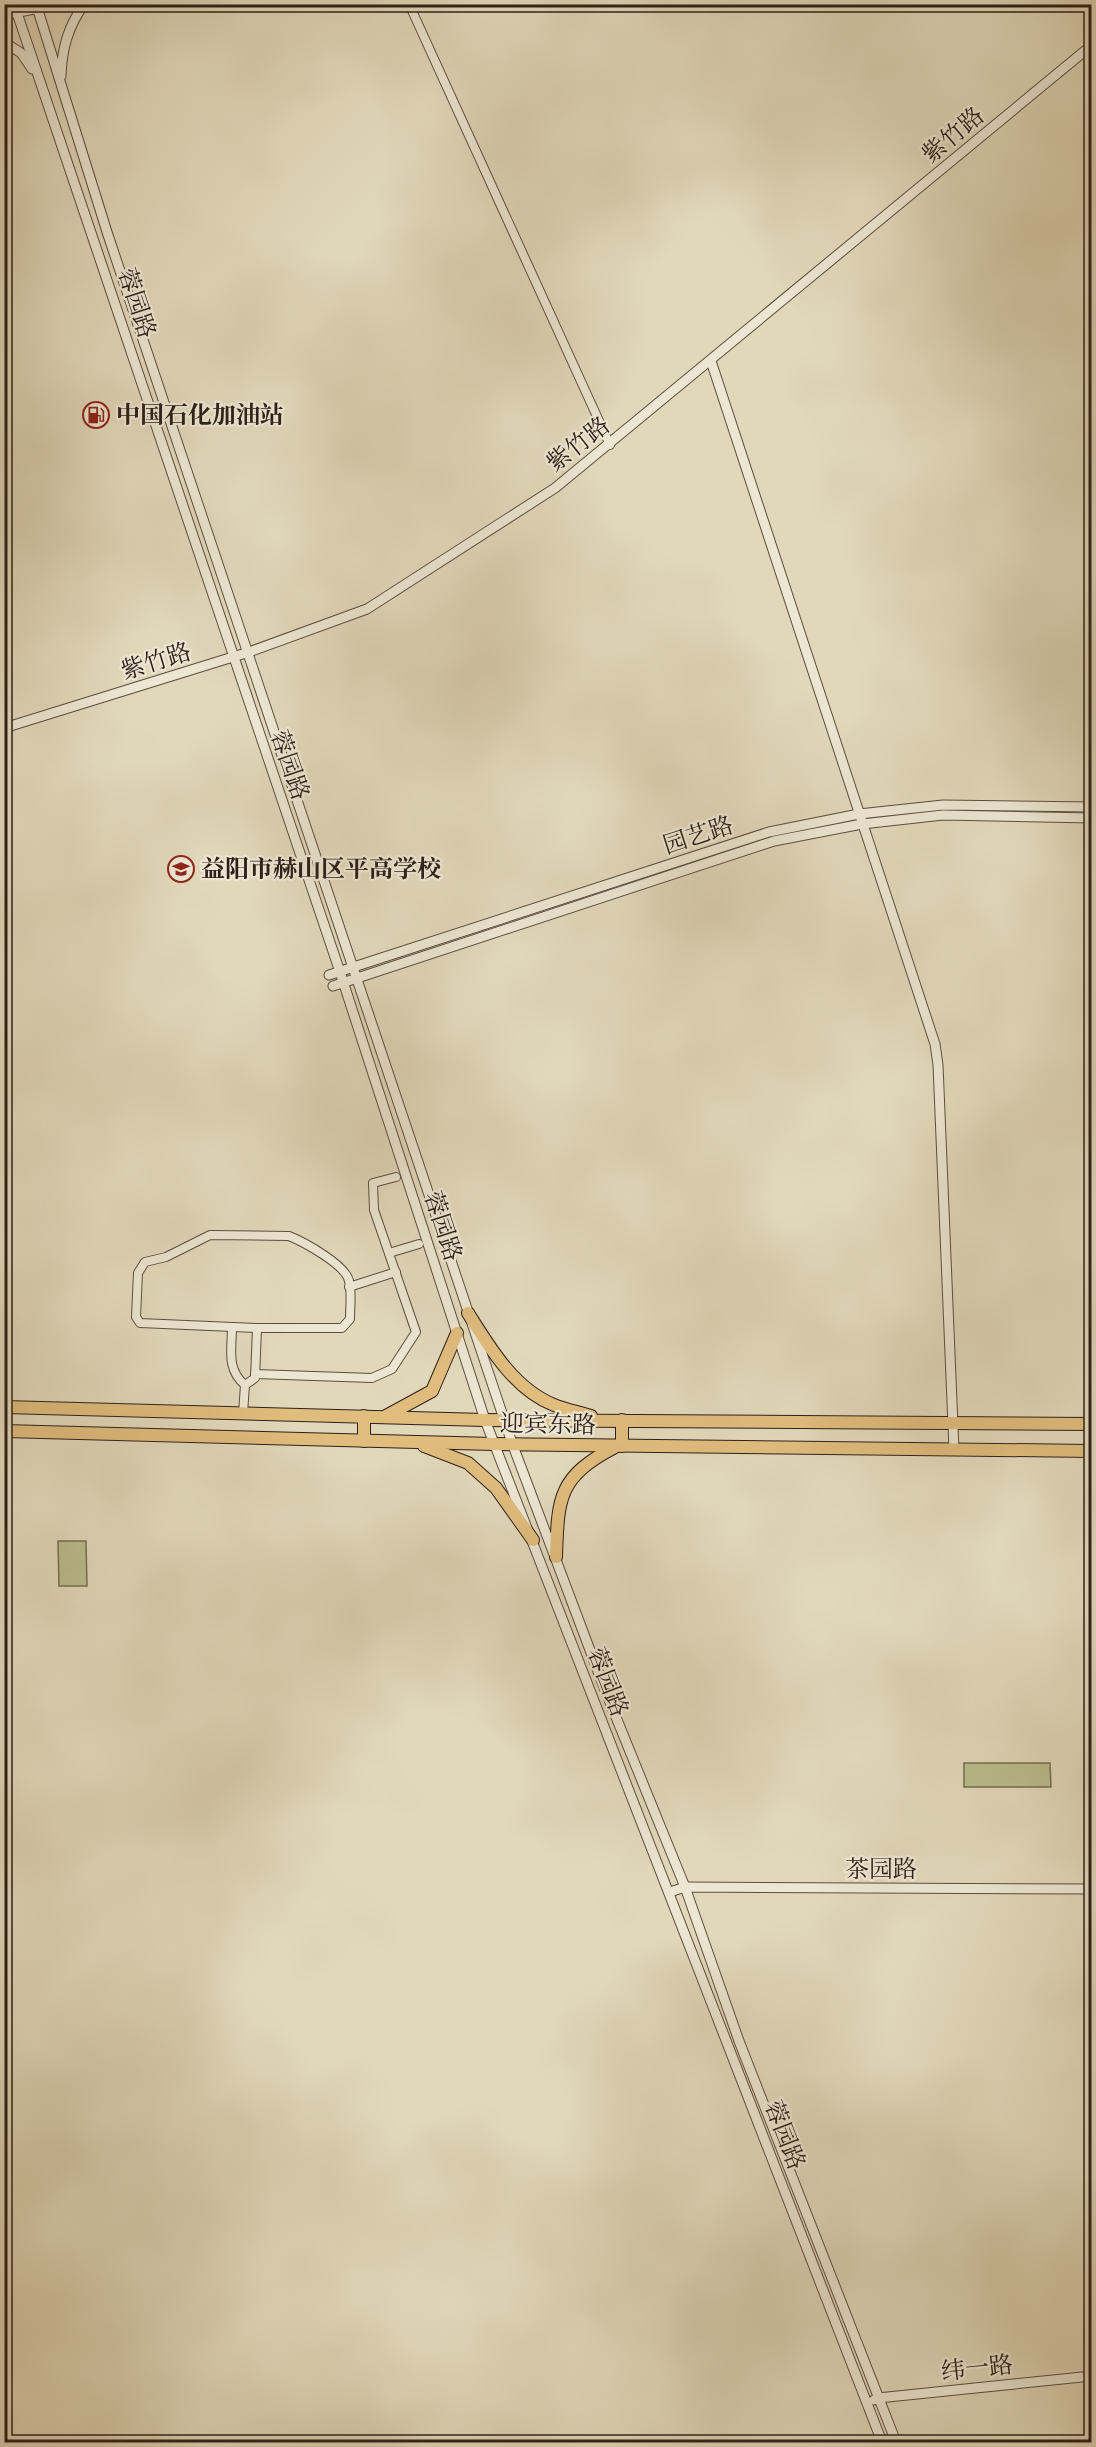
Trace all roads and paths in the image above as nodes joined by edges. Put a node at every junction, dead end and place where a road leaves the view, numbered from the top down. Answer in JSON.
{"nodes":[{"id":1,"x":59,"y":4,"type":"edge"},
{"id":2,"x":84,"y":4,"type":"edge"},
{"id":3,"x":409,"y":4,"type":"edge"},
{"id":4,"x":37,"y":7,"type":"edge"},
{"id":5,"x":15,"y":9,"type":"edge"},
{"id":6,"x":4,"y":15,"type":"edge"},
{"id":7,"x":4,"y":42,"type":"edge"},
{"id":8,"x":1092,"y":45,"type":"edge"},
{"id":9,"x":60,"y":81,"type":"junction"},
{"id":10,"x":41,"y":83,"type":"junction"},
{"id":11,"x":711,"y":361,"type":"junction"},
{"id":12,"x":610,"y":445,"type":"junction"},
{"id":13,"x":249,"y":652,"type":"junction"},
{"id":14,"x":232,"y":657,"type":"junction"},
{"id":15,"x":4,"y":717,"type":"edge"},
{"id":16,"x":6,"y":728,"type":"edge"},
{"id":17,"x":1092,"y":807,"type":"edge"},
{"id":18,"x":1092,"y":818,"type":"edge"},
{"id":19,"x":861,"y":819,"type":"junction"},
{"id":20,"x":353,"y":967,"type":"junction"},
{"id":21,"x":340,"y":972,"type":"junction"},
{"id":22,"x":329,"y":975,"type":"dead end"},
{"id":23,"x":356,"y":978,"type":"junction"},
{"id":24,"x":343,"y":983,"type":"junction"},
{"id":25,"x":333,"y":986,"type":"dead end"},
{"id":26,"x":396,"y":1177,"type":"dead end"},
{"id":27,"x":419,"y":1244,"type":"dead end"},
{"id":28,"x":389,"y":1253,"type":"junction"},
{"id":29,"x":396,"y":1272,"type":"junction"},
{"id":30,"x":350,"y":1287,"type":"junction"},
{"id":31,"x":468,"y":1313,"type":"junction"},
{"id":32,"x":232,"y":1327,"type":"junction"},
{"id":33,"x":257,"y":1328,"type":"junction"},
{"id":34,"x":457,"y":1333,"type":"junction"},
{"id":35,"x":255,"y":1374,"type":"junction"},
{"id":36,"x":244,"y":1384,"type":"junction"},
{"id":37,"x":4,"y":1407,"type":"edge"},
{"id":38,"x":243,"y":1413,"type":"junction"},
{"id":39,"x":364,"y":1416,"type":"junction"},
{"id":40,"x":386,"y":1416,"type":"junction"},
{"id":41,"x":485,"y":1420,"type":"junction"},
{"id":42,"x":505,"y":1420,"type":"junction"},
{"id":43,"x":606,"y":1420,"type":"junction"},
{"id":44,"x":622,"y":1420,"type":"junction"},
{"id":45,"x":954,"y":1423,"type":"junction"},
{"id":46,"x":1092,"y":1424,"type":"edge"},
{"id":47,"x":4,"y":1431,"type":"edge"},
{"id":48,"x":364,"y":1441,"type":"junction"},
{"id":49,"x":414,"y":1442,"type":"junction"},
{"id":50,"x":512,"y":1443,"type":"junction"},
{"id":51,"x":494,"y":1444,"type":"junction"},
{"id":52,"x":619,"y":1446,"type":"junction"},
{"id":53,"x":954,"y":1450,"type":"junction"},
{"id":54,"x":1092,"y":1451,"type":"edge"},
{"id":55,"x":533,"y":1540,"type":"junction"},
{"id":56,"x":556,"y":1557,"type":"junction"},
{"id":57,"x":685,"y":1887,"type":"junction"},
{"id":58,"x":1092,"y":1889,"type":"edge"},
{"id":59,"x":670,"y":1892,"type":"junction"},
{"id":60,"x":1092,"y":2376,"type":"edge"},
{"id":61,"x":878,"y":2398,"type":"junction"},
{"id":62,"x":868,"y":2404,"type":"junction"},
{"id":63,"x":882,"y":2442,"type":"edge"},
{"id":64,"x":896,"y":2442,"type":"edge"}],
"edges":[{"from":1,"to":4,"type":"street"},
{"from":2,"to":9,"type":"street"},
{"from":3,"to":12,"type":"street"},
{"from":4,"to":5,"type":"street"},
{"from":4,"to":9,"type":"street","name":"蓉园路"},
{"from":5,"to":6,"type":"street"},
{"from":5,"to":10,"type":"street","name":"蓉园路"},
{"from":7,"to":10,"type":"street"},
{"from":8,"to":11,"type":"street","name":"紫竹路"},
{"from":9,"to":13,"type":"street","name":"蓉园路"},
{"from":10,"to":14,"type":"street","name":"蓉园路"},
{"from":11,"to":12,"type":"street","name":"紫竹路"},
{"from":11,"to":19,"type":"street"},
{"from":12,"to":13,"type":"street","name":"紫竹路"},
{"from":13,"to":14,"type":"street","name":"紫竹路"},
{"from":13,"to":20,"type":"street","name":"蓉园路"},
{"from":14,"to":16,"type":"street","name":"紫竹路"},
{"from":14,"to":21,"type":"street","name":"蓉园路"},
{"from":15,"to":16,"type":"street"},
{"from":17,"to":19,"type":"street","name":"园艺路"},
{"from":18,"to":19,"type":"street","name":"园艺路"},
{"from":19,"to":20,"type":"street","name":"园艺路"},
{"from":19,"to":23,"type":"street","name":"园艺路"},
{"from":19,"to":45,"type":"street"},
{"from":20,"to":21,"type":"street","name":"园艺路"},
{"from":20,"to":23,"type":"street","name":"蓉园路"},
{"from":21,"to":22,"type":"street","name":"园艺路"},
{"from":21,"to":24,"type":"street","name":"蓉园路"},
{"from":23,"to":24,"type":"street","name":"园艺路"},
{"from":23,"to":31,"type":"street","name":"蓉园路"},
{"from":24,"to":25,"type":"street","name":"园艺路"},
{"from":24,"to":34,"type":"street","name":"蓉园路"},
{"from":26,"to":28,"type":"street"},
{"from":27,"to":28,"type":"street"},
{"from":28,"to":29,"type":"street"},
{"from":29,"to":30,"type":"street"},
{"from":29,"to":35,"type":"street"},
{"from":30,"to":32,"type":"street"},
{"from":30,"to":33,"type":"street"},
{"from":31,"to":42,"type":"street","name":"蓉园路"},
{"from":31,"to":43,"type":"highway"},
{"from":32,"to":33,"type":"street"},
{"from":32,"to":36,"type":"street"},
{"from":33,"to":35,"type":"street"},
{"from":34,"to":40,"type":"highway"},
{"from":34,"to":41,"type":"street","name":"蓉园路"},
{"from":35,"to":36,"type":"street"},
{"from":36,"to":38,"type":"street"},
{"from":37,"to":38,"type":"highway","name":"迎宾东路"},
{"from":38,"to":39,"type":"highway","name":"迎宾东路"},
{"from":39,"to":40,"type":"highway","name":"迎宾东路"},
{"from":39,"to":48,"type":"highway"},
{"from":40,"to":41,"type":"highway","name":"迎宾东路"},
{"from":41,"to":42,"type":"highway","name":"迎宾东路"},
{"from":41,"to":51,"type":"street","name":"蓉园路"},
{"from":42,"to":43,"type":"highway","name":"迎宾东路"},
{"from":42,"to":50,"type":"street","name":"蓉园路"},
{"from":43,"to":44,"type":"highway","name":"迎宾东路"},
{"from":44,"to":45,"type":"highway","name":"迎宾东路"},
{"from":44,"to":52,"type":"highway"},
{"from":45,"to":46,"type":"highway","name":"迎宾东路"},
{"from":45,"to":53,"type":"street"},
{"from":47,"to":48,"type":"highway","name":"迎宾东路"},
{"from":48,"to":49,"type":"highway","name":"迎宾东路"},
{"from":49,"to":51,"type":"highway","name":"迎宾东路"},
{"from":49,"to":55,"type":"highway"},
{"from":50,"to":51,"type":"highway","name":"迎宾东路"},
{"from":50,"to":52,"type":"highway","name":"迎宾东路"},
{"from":50,"to":56,"type":"street","name":"蓉园路"},
{"from":51,"to":55,"type":"street","name":"蓉园路"},
{"from":52,"to":53,"type":"highway","name":"迎宾东路"},
{"from":52,"to":56,"type":"highway"},
{"from":53,"to":54,"type":"highway","name":"迎宾东路"},
{"from":55,"to":59,"type":"street","name":"蓉园路"},
{"from":56,"to":57,"type":"street","name":"蓉园路"},
{"from":57,"to":58,"type":"street","name":"茶园路"},
{"from":57,"to":59,"type":"street","name":"茶园路"},
{"from":57,"to":61,"type":"street","name":"蓉园路"},
{"from":59,"to":62,"type":"street","name":"蓉园路"},
{"from":60,"to":61,"type":"street","name":"纬一路"},
{"from":61,"to":62,"type":"street","name":"纬一路"},
{"from":61,"to":64,"type":"street","name":"蓉园路"},
{"from":62,"to":63,"type":"street","name":"蓉园路"}]}
